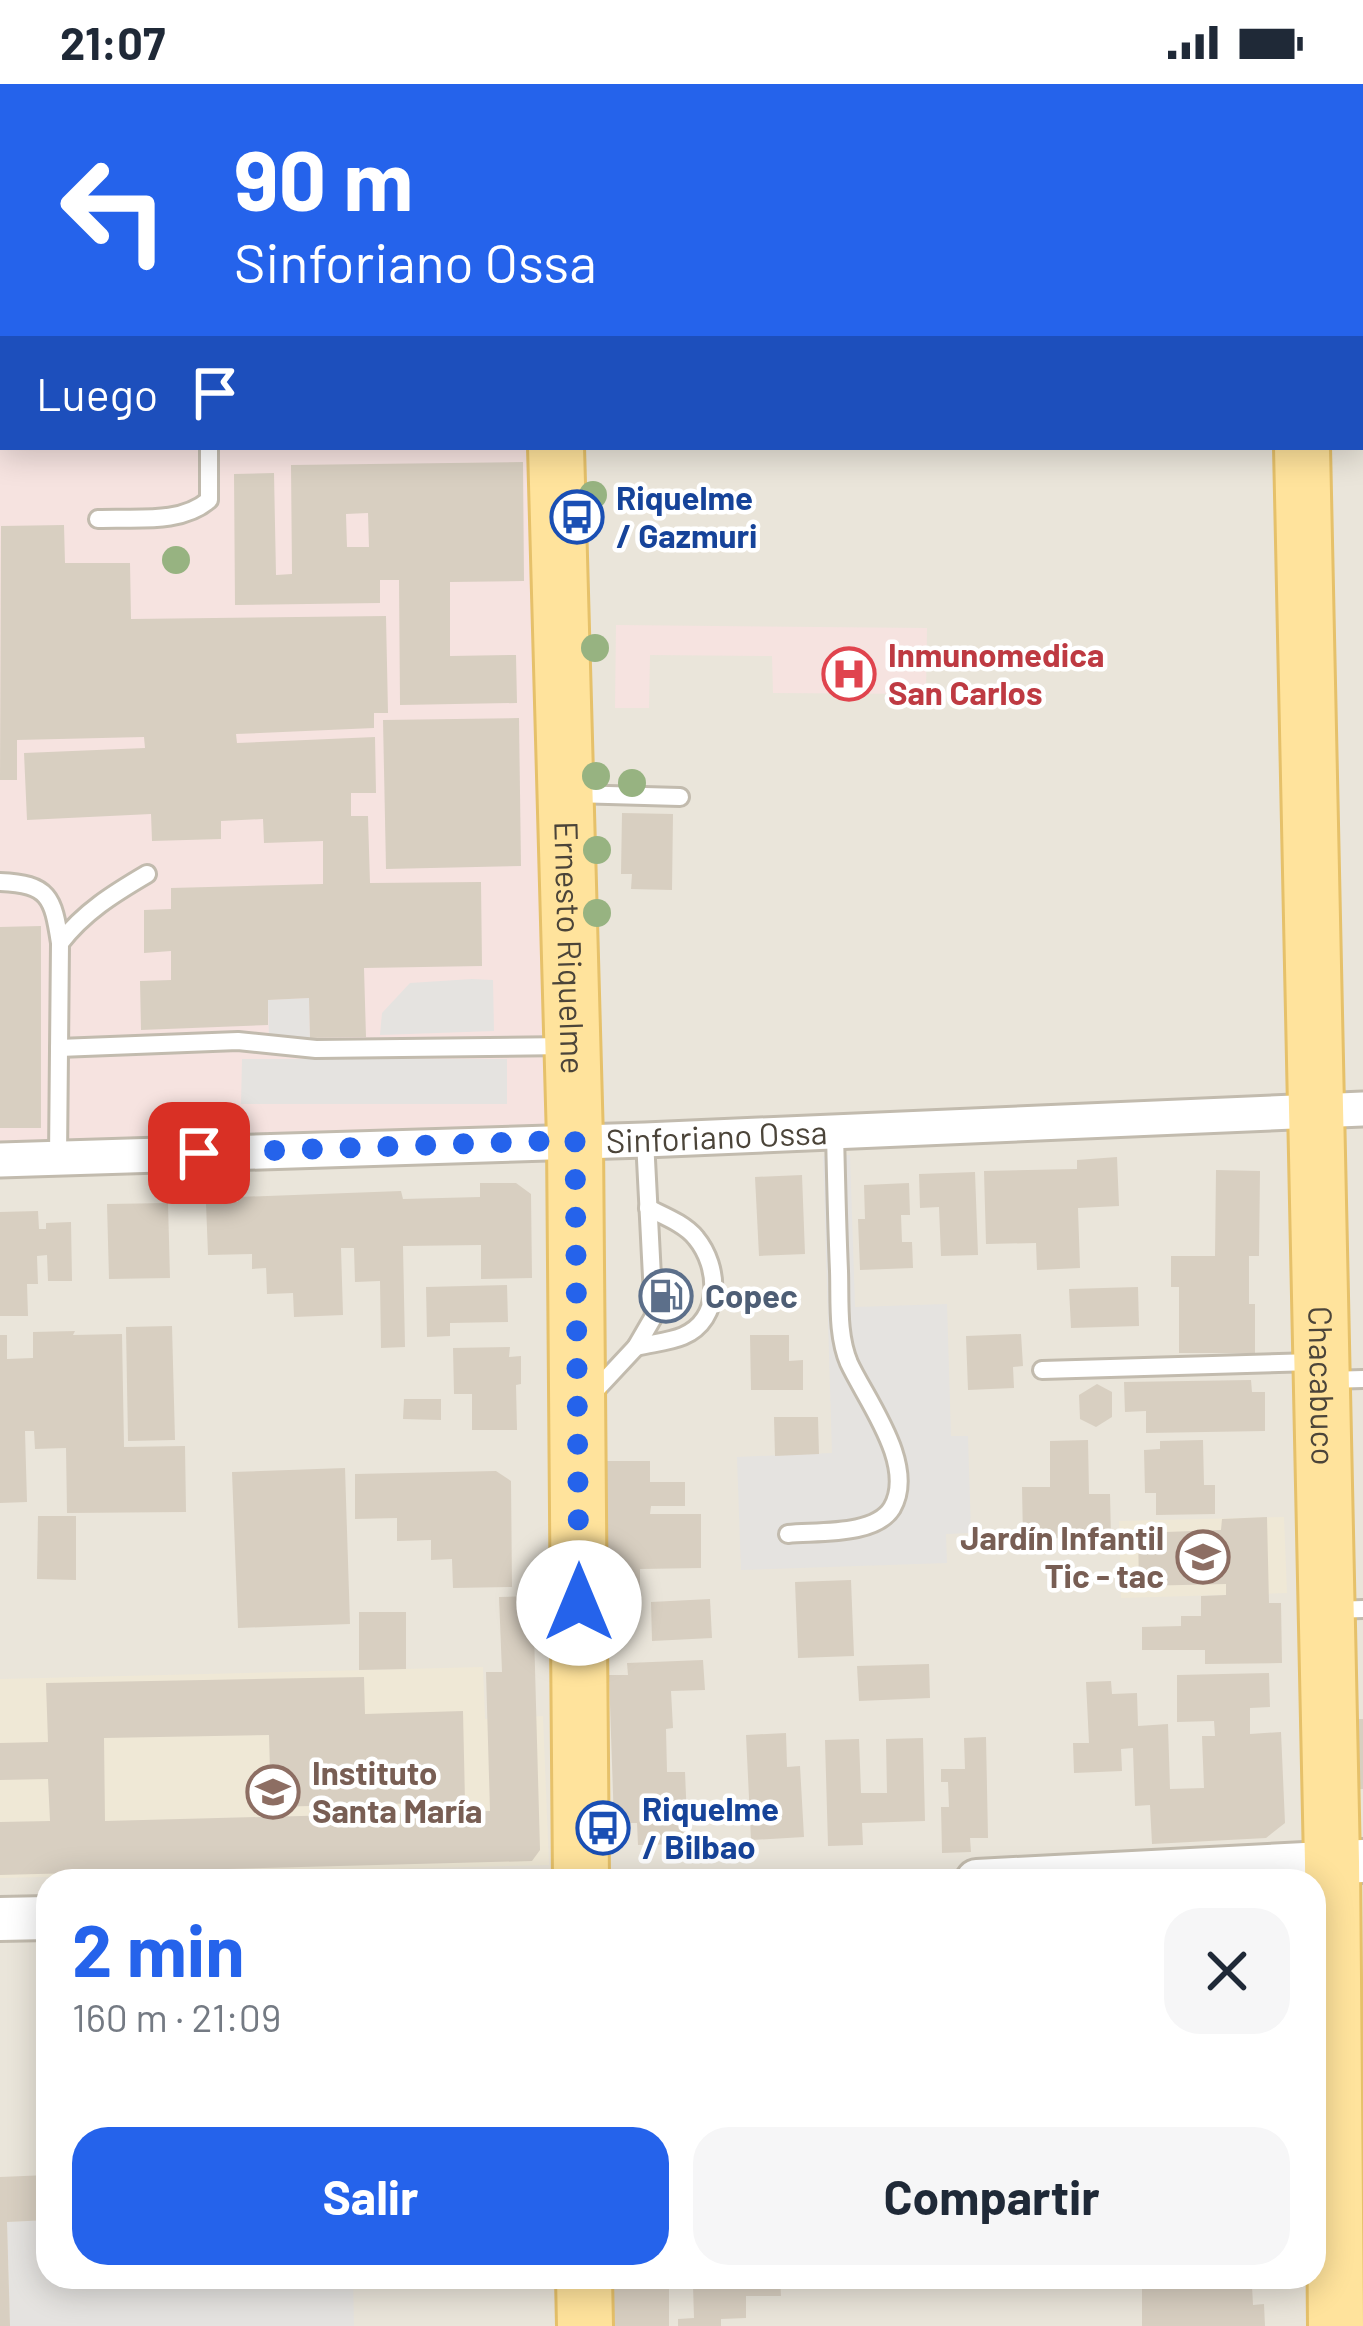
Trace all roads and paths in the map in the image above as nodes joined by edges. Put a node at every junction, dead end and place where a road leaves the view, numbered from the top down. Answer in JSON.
{"nodes":[{"id":1,"x":209,"y":450,"type":"edge"},
{"id":2,"x":556,"y":450,"type":"edge"},
{"id":3,"x":1302,"y":450,"type":"edge"},
{"id":4,"x":98,"y":519,"type":"dead end"},
{"id":5,"x":566,"y":794,"type":"junction"},
{"id":6,"x":680,"y":797,"type":"dead end"},
{"id":7,"x":147,"y":874,"type":"dead end"},
{"id":8,"x":0,"y":882,"type":"edge"},
{"id":9,"x":60,"y":943,"type":"junction"},
{"id":10,"x":572,"y":1046,"type":"junction"},
{"id":11,"x":59,"y":1048,"type":"junction"},
{"id":12,"x":1338,"y":1110,"type":"edge"},
{"id":13,"x":835,"y":1132,"type":"junction"},
{"id":14,"x":575,"y":1140,"type":"junction"},
{"id":15,"x":645,"y":1140,"type":"junction"},
{"id":16,"x":58,"y":1158,"type":"junction"},
{"id":17,"x":0,"y":1160,"type":"edge"},
{"id":18,"x":648,"y":1208,"type":"junction"},
{"id":19,"x":636,"y":1346,"type":"junction"},
{"id":20,"x":1042,"y":1370,"type":"dead end"},
{"id":21,"x":1335,"y":1374,"type":"edge"},
{"id":22,"x":577,"y":1418,"type":"junction"},
{"id":23,"x":788,"y":1534,"type":"dead end"},
{"id":24,"x":1345,"y":1609,"type":"edge"},
{"id":25,"x":1347,"y":1862,"type":"edge"},
{"id":26,"x":581,"y":1869,"type":"edge"},
{"id":27,"x":1211,"y":1869,"type":"edge"},
{"id":28,"x":36,"y":1918,"type":"edge"},
{"id":29,"x":0,"y":1919,"type":"edge"},
{"id":30,"x":584,"y":2289,"type":"edge"},
{"id":31,"x":584,"y":2326,"type":"edge"},
{"id":32,"x":1336,"y":2326,"type":"edge"}],
"edges":[{"from":1,"to":4,"type":"lane"},
{"from":2,"to":5,"type":"main road","name":"Ernesto Riquelme"},
{"from":3,"to":12,"type":"main road","name":"Chacabuco"},
{"from":5,"to":6,"type":"lane"},
{"from":5,"to":10,"type":"main road","name":"Ernesto Riquelme"},
{"from":7,"to":9,"type":"lane"},
{"from":8,"to":9,"type":"lane"},
{"from":9,"to":11,"type":"lane"},
{"from":10,"to":11,"type":"lane"},
{"from":10,"to":14,"type":"main road","name":"Ernesto Riquelme"},
{"from":11,"to":16,"type":"lane"},
{"from":12,"to":13,"type":"street","name":"Sinforiano Ossa"},
{"from":12,"to":21,"type":"main road","name":"Chacabuco"},
{"from":13,"to":15,"type":"street","name":"Sinforiano Ossa"},
{"from":13,"to":23,"type":"lane"},
{"from":14,"to":15,"type":"street","name":"Sinforiano Ossa"},
{"from":14,"to":16,"type":"street","name":"Sinforiano Ossa"},
{"from":14,"to":22,"type":"main road","name":"Ernesto Riquelme"},
{"from":15,"to":18,"type":"lane"},
{"from":16,"to":17,"type":"street","name":"Sinforiano Ossa"},
{"from":18,"to":19,"type":"lane"},
{"from":18,"to":19,"type":"lane"},
{"from":19,"to":22,"type":"lane"},
{"from":20,"to":21,"type":"lane"},
{"from":21,"to":24,"type":"main road","name":"Chacabuco"},
{"from":22,"to":26,"type":"main road","name":"Ernesto Riquelme"},
{"from":24,"to":25,"type":"main road","name":"Chacabuco"},
{"from":25,"to":27,"type":"street"},
{"from":25,"to":32,"type":"main road","name":"Chacabuco"},
{"from":28,"to":29,"type":"street"},
{"from":30,"to":31,"type":"main road"}]}
